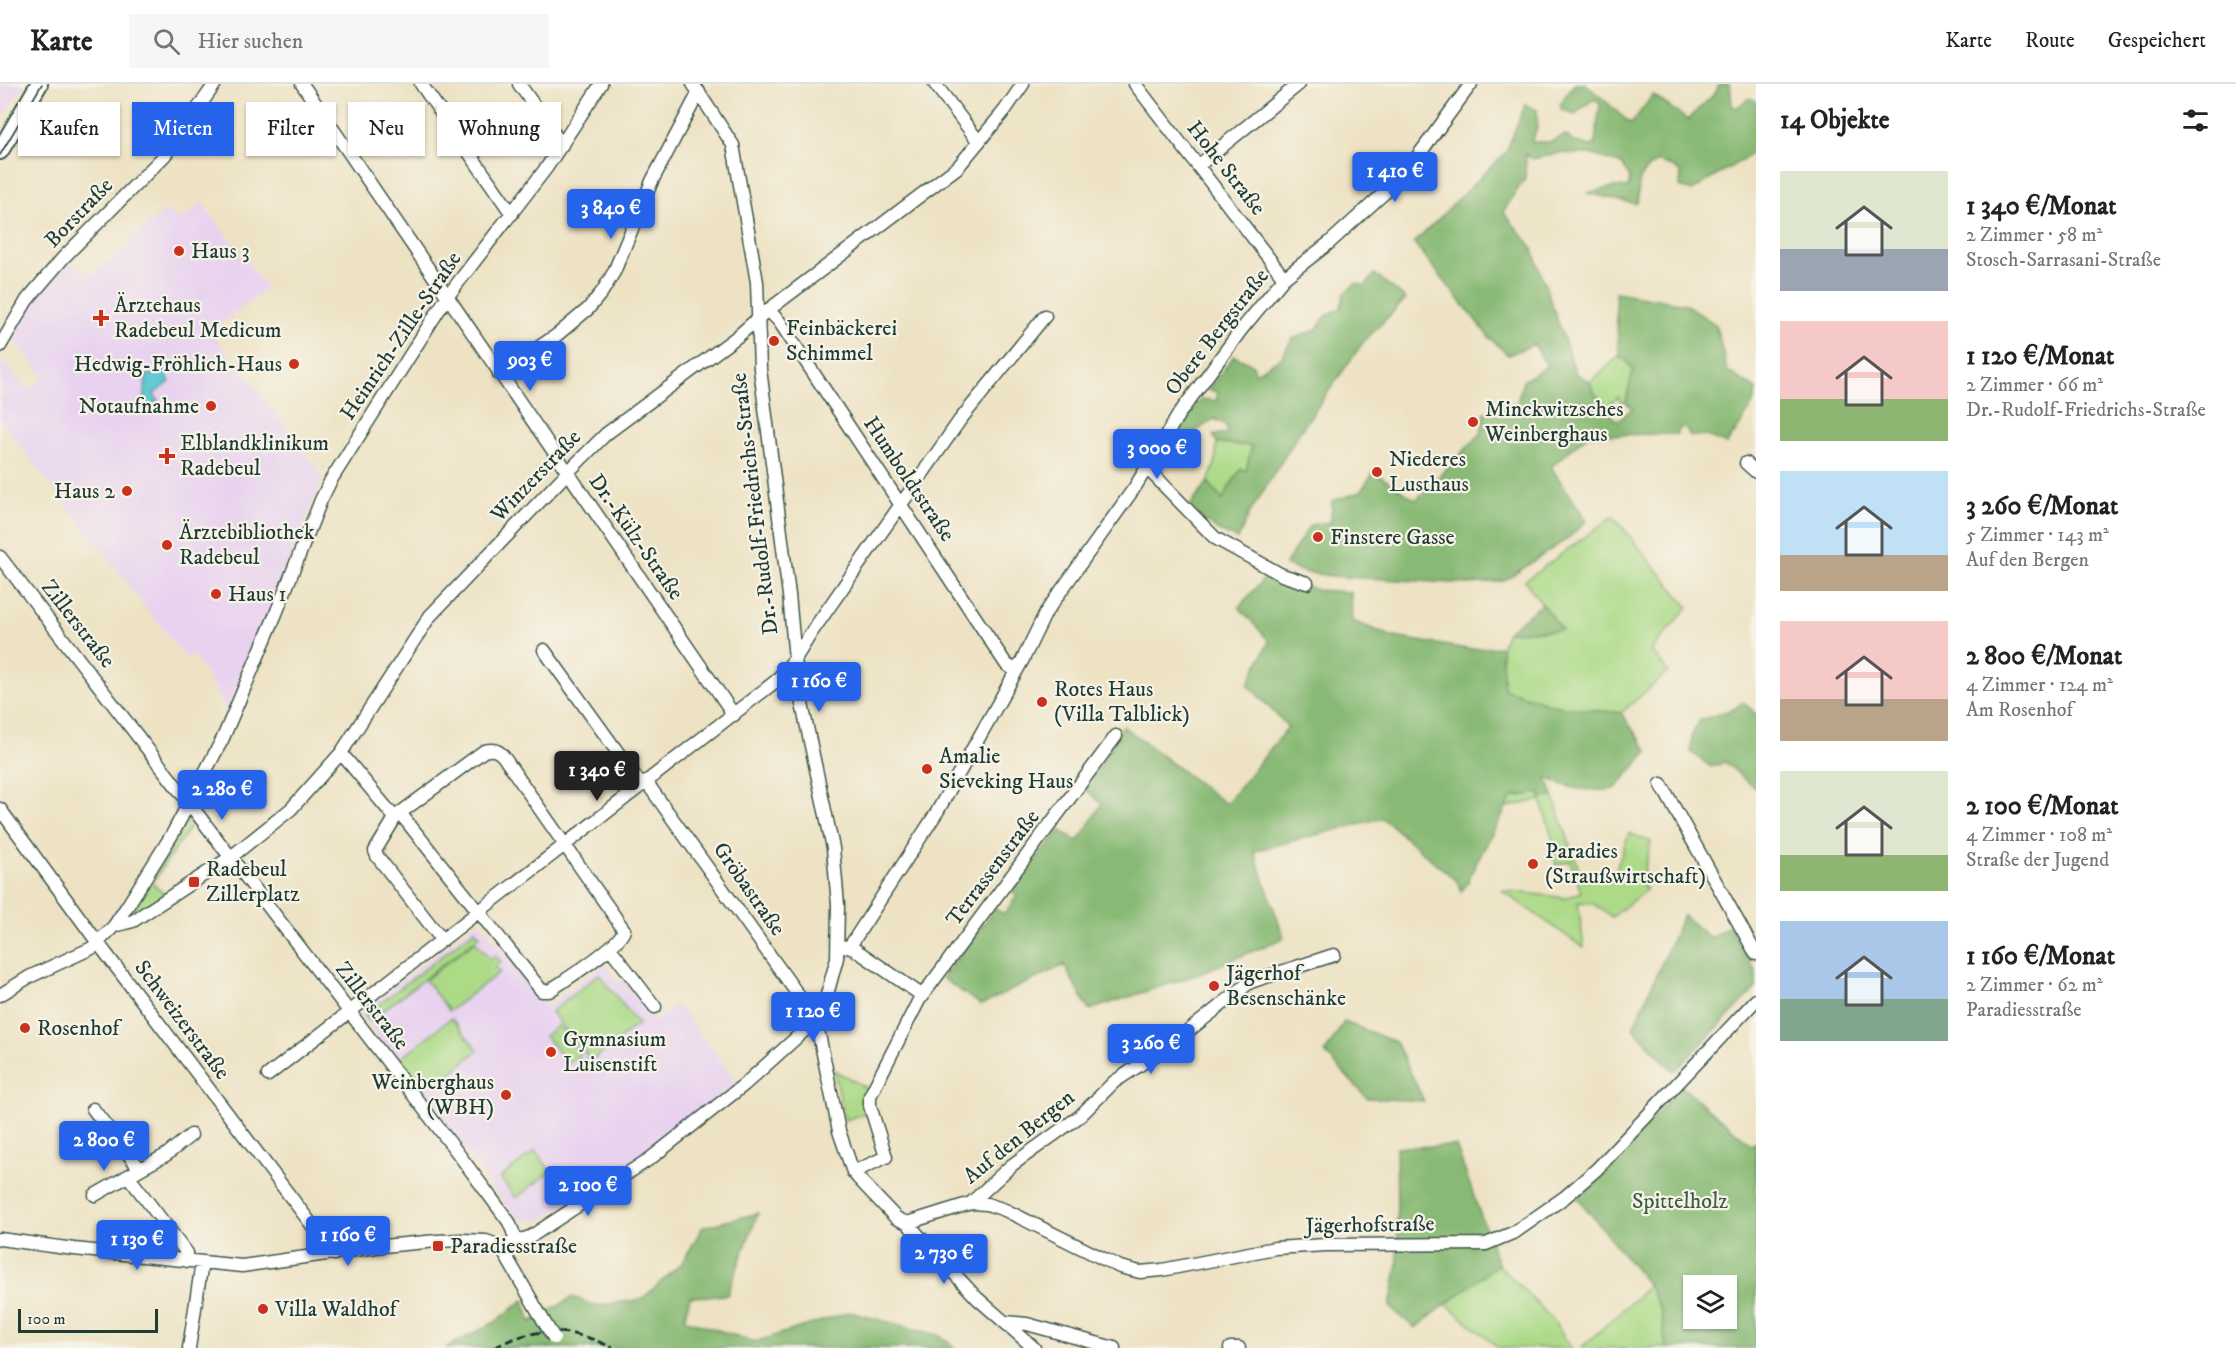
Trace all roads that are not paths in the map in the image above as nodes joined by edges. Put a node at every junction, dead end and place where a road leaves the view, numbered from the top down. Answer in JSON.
{"nodes":[{"id":1,"x":39,"y":84,"type":"edge"},
{"id":2,"x":215,"y":84,"type":"edge"},
{"id":3,"x":302,"y":84,"type":"edge"},
{"id":4,"x":421,"y":84,"type":"edge"},
{"id":5,"x":519,"y":84,"type":"edge"},
{"id":6,"x":601,"y":84,"type":"edge"},
{"id":7,"x":935,"y":84,"type":"edge"},
{"id":8,"x":1023,"y":84,"type":"edge"},
{"id":9,"x":1135,"y":84,"type":"edge"},
{"id":10,"x":1299,"y":84,"type":"edge"},
{"id":11,"x":1466,"y":86,"type":"edge"},
{"id":12,"x":696,"y":88,"type":"edge"},
{"id":13,"x":980,"y":142,"type":"junction"},
{"id":14,"x":562,"y":145,"type":"junction"},
{"id":15,"x":0,"y":151,"type":"edge"},
{"id":16,"x":1198,"y":166,"type":"junction"},
{"id":17,"x":512,"y":214,"type":"junction"},
{"id":18,"x":1284,"y":278,"type":"junction"},
{"id":19,"x":447,"y":297,"type":"junction"},
{"id":20,"x":764,"y":314,"type":"junction"},
{"id":21,"x":1045,"y":316,"type":"dead end"},
{"id":22,"x":0,"y":346,"type":"edge"},
{"id":23,"x":499,"y":374,"type":"junction"},
{"id":24,"x":1147,"y":468,"type":"junction"},
{"id":25,"x":567,"y":473,"type":"junction"},
{"id":26,"x":901,"y":504,"type":"junction"},
{"id":27,"x":0,"y":557,"type":"edge"},
{"id":28,"x":1307,"y":583,"type":"dead end"},
{"id":29,"x":544,"y":650,"type":"dead end"},
{"id":30,"x":795,"y":659,"type":"junction"},
{"id":31,"x":1016,"y":670,"type":"junction"},
{"id":32,"x":734,"y":715,"type":"junction"},
{"id":33,"x":1116,"y":736,"type":"dead end"},
{"id":34,"x":341,"y":753,"type":"junction"},
{"id":35,"x":1661,"y":784,"type":"dead end"},
{"id":36,"x":645,"y":785,"type":"junction"},
{"id":37,"x":189,"y":802,"type":"junction"},
{"id":38,"x":0,"y":809,"type":"edge"},
{"id":39,"x":397,"y":815,"type":"junction"},
{"id":40,"x":565,"y":846,"type":"junction"},
{"id":41,"x":231,"y":858,"type":"junction"},
{"id":42,"x":479,"y":912,"type":"junction"},
{"id":43,"x":114,"y":926,"type":"junction"},
{"id":44,"x":442,"y":940,"type":"junction"},
{"id":45,"x":98,"y":944,"type":"junction"},
{"id":46,"x":844,"y":947,"type":"junction"},
{"id":47,"x":610,"y":948,"type":"junction"},
{"id":48,"x":1756,"y":954,"type":"edge"},
{"id":49,"x":1335,"y":955,"type":"dead end"},
{"id":50,"x":0,"y":995,"type":"edge"},
{"id":51,"x":923,"y":996,"type":"junction"},
{"id":52,"x":1756,"y":1000,"type":"edge"},
{"id":53,"x":655,"y":1007,"type":"dead end"},
{"id":54,"x":350,"y":1012,"type":"junction"},
{"id":55,"x":816,"y":1020,"type":"junction"},
{"id":56,"x":268,"y":1075,"type":"dead end"},
{"id":57,"x":93,"y":1109,"type":"dead end"},
{"id":58,"x":191,"y":1135,"type":"dead end"},
{"id":59,"x":140,"y":1169,"type":"junction"},
{"id":60,"x":854,"y":1172,"type":"junction"},
{"id":61,"x":128,"y":1176,"type":"junction"},
{"id":62,"x":95,"y":1195,"type":"dead end"},
{"id":63,"x":971,"y":1203,"type":"junction"},
{"id":64,"x":907,"y":1223,"type":"junction"},
{"id":65,"x":0,"y":1239,"type":"edge"},
{"id":66,"x":517,"y":1242,"type":"junction"},
{"id":67,"x":500,"y":1246,"type":"junction"},
{"id":68,"x":334,"y":1254,"type":"junction"},
{"id":69,"x":187,"y":1261,"type":"junction"},
{"id":70,"x":202,"y":1262,"type":"junction"},
{"id":71,"x":1005,"y":1322,"type":"junction"},
{"id":72,"x":557,"y":1343,"type":"edge"},
{"id":73,"x":189,"y":1348,"type":"edge"},
{"id":74,"x":1034,"y":1348,"type":"edge"},
{"id":75,"x":1114,"y":1348,"type":"edge"},
{"id":76,"x":1230,"y":1348,"type":"edge"},
{"id":77,"x":1239,"y":1348,"type":"edge"}],
"edges":[{"from":1,"to":15,"type":"main road"},
{"from":2,"to":22,"type":"street","name":"Borstraße"},
{"from":3,"to":19,"type":"street","name":"Dr.-Külz-Straße"},
{"from":4,"to":17,"type":"street"},
{"from":5,"to":14,"type":"street"},
{"from":6,"to":14,"type":"street","name":"Heinrich-Zille-Straße"},
{"from":7,"to":13,"type":"street"},
{"from":8,"to":13,"type":"street","name":"Winzerstraße"},
{"from":9,"to":16,"type":"street","name":"Hohe Straße"},
{"from":10,"to":16,"type":"street"},
{"from":11,"to":18,"type":"street","name":"Obere Bergstraße"},
{"from":12,"to":20,"type":"street","name":"Dr.-Rudolf-Friedrichs-Straße"},
{"from":12,"to":23,"type":"street"},
{"from":13,"to":20,"type":"street","name":"Winzerstraße"},
{"from":14,"to":17,"type":"street","name":"Heinrich-Zille-Straße"},
{"from":16,"to":18,"type":"street","name":"Hohe Straße"},
{"from":17,"to":19,"type":"street","name":"Heinrich-Zille-Straße"},
{"from":18,"to":24,"type":"street","name":"Obere Bergstraße"},
{"from":19,"to":23,"type":"street","name":"Dr.-Külz-Straße"},
{"from":19,"to":37,"type":"street","name":"Heinrich-Zille-Straße"},
{"from":20,"to":25,"type":"street","name":"Winzerstraße"},
{"from":20,"to":26,"type":"street","name":"Humboldtstraße"},
{"from":20,"to":30,"type":"street","name":"Dr.-Rudolf-Friedrichs-Straße"},
{"from":21,"to":26,"type":"street"},
{"from":23,"to":25,"type":"street","name":"Dr.-Külz-Straße"},
{"from":24,"to":28,"type":"street"},
{"from":24,"to":31,"type":"street","name":"Obere Bergstraße"},
{"from":25,"to":32,"type":"street","name":"Dr.-Külz-Straße"},
{"from":25,"to":34,"type":"street","name":"Winzerstraße"},
{"from":26,"to":30,"type":"street"},
{"from":26,"to":31,"type":"street","name":"Humboldtstraße"},
{"from":27,"to":37,"type":"street","name":"Zillerstraße"},
{"from":29,"to":36,"type":"street","name":"Gröbastraße"},
{"from":30,"to":32,"type":"street"},
{"from":30,"to":46,"type":"street","name":"Dr.-Rudolf-Friedrichs-Straße"},
{"from":31,"to":46,"type":"street","name":"Obere Bergstraße"},
{"from":32,"to":36,"type":"street"},
{"from":33,"to":51,"type":"street","name":"Terrassenstraße"},
{"from":34,"to":39,"type":"street"},
{"from":34,"to":41,"type":"street","name":"Winzerstraße"},
{"from":35,"to":48,"type":"street"},
{"from":36,"to":40,"type":"street"},
{"from":36,"to":55,"type":"street","name":"Gröbastraße"},
{"from":37,"to":41,"type":"street","name":"Zillerstraße"},
{"from":37,"to":43,"type":"street","name":"Heinrich-Zille-Straße"},
{"from":38,"to":45,"type":"street","name":"Schweizerstraße"},
{"from":39,"to":40,"type":"street"},
{"from":39,"to":42,"type":"street"},
{"from":39,"to":44,"type":"street"},
{"from":40,"to":42,"type":"street"},
{"from":40,"to":47,"type":"street"},
{"from":41,"to":43,"type":"street","name":"Winzerstraße"},
{"from":41,"to":54,"type":"street","name":"Zillerstraße"},
{"from":42,"to":44,"type":"street"},
{"from":42,"to":47,"type":"street"},
{"from":43,"to":45,"type":"street","name":"Heinrich-Zille-Straße"},
{"from":44,"to":54,"type":"street"},
{"from":45,"to":50,"type":"street"},
{"from":45,"to":68,"type":"street","name":"Schweizerstraße"},
{"from":46,"to":51,"type":"street"},
{"from":46,"to":55,"type":"street","name":"Dr.-Rudolf-Friedrichs-Straße"},
{"from":47,"to":53,"type":"street"},
{"from":49,"to":63,"type":"street","name":"Auf den Bergen"},
{"from":51,"to":60,"type":"street","name":"Terrassenstraße"},
{"from":52,"to":63,"type":"street","name":"Jägerhofstraße"},
{"from":54,"to":56,"type":"street"},
{"from":54,"to":66,"type":"street","name":"Zillerstraße"},
{"from":55,"to":60,"type":"street"},
{"from":55,"to":66,"type":"street"},
{"from":57,"to":59,"type":"street"},
{"from":58,"to":59,"type":"street"},
{"from":59,"to":61,"type":"street"},
{"from":60,"to":64,"type":"street"},
{"from":61,"to":62,"type":"street"},
{"from":61,"to":69,"type":"street"},
{"from":63,"to":64,"type":"street","name":"Jägerhofstraße"},
{"from":64,"to":71,"type":"street"},
{"from":65,"to":69,"type":"street"},
{"from":66,"to":67,"type":"street"},
{"from":67,"to":68,"type":"street"},
{"from":67,"to":72,"type":"street","bridge":true},
{"from":68,"to":70,"type":"street"},
{"from":69,"to":70,"type":"street"},
{"from":70,"to":73,"type":"street"},
{"from":71,"to":74,"type":"street"},
{"from":71,"to":75,"type":"street"},
{"from":76,"to":77,"type":"street"}]}
